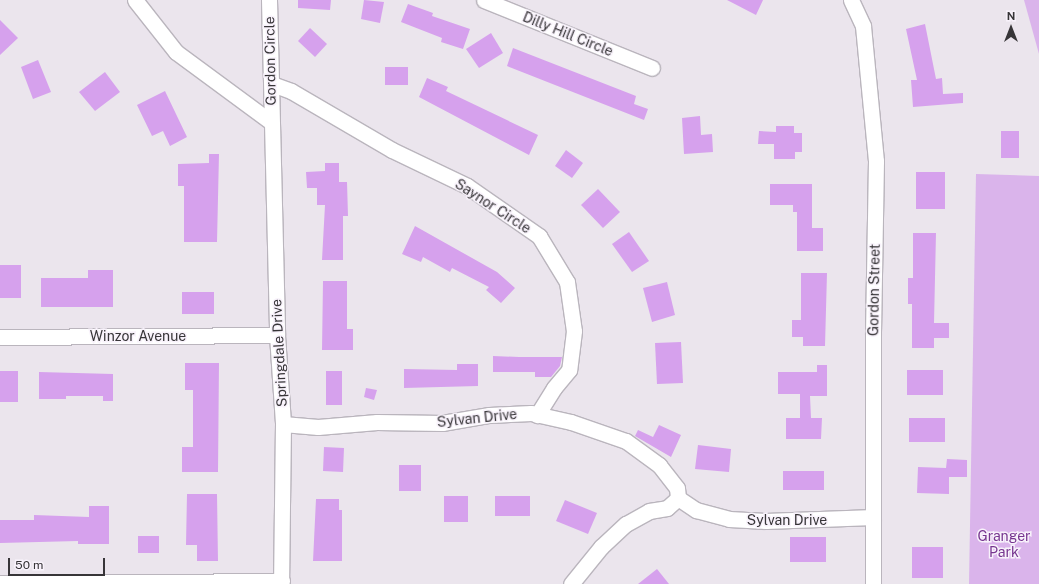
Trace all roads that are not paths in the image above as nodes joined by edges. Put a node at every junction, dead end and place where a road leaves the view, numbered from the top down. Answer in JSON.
{"nodes":[{"id":1,"x":135,"y":0,"type":"edge"},
{"id":2,"x":269,"y":0,"type":"edge"},
{"id":3,"x":484,"y":0,"type":"edge"},
{"id":4,"x":852,"y":0,"type":"edge"},
{"id":5,"x":652,"y":68,"type":"dead end"},
{"id":6,"x":272,"y":84,"type":"junction"},
{"id":7,"x":271,"y":122,"type":"junction"},
{"id":8,"x":276,"y":336,"type":"junction"},
{"id":9,"x":0,"y":337,"type":"edge"},
{"id":10,"x":537,"y":415,"type":"junction"},
{"id":11,"x":283,"y":424,"type":"junction"},
{"id":12,"x":678,"y":498,"type":"junction"},
{"id":13,"x":873,"y":517,"type":"junction"},
{"id":14,"x":282,"y":582,"type":"edge"},
{"id":15,"x":0,"y":583,"type":"edge"},
{"id":16,"x":571,"y":584,"type":"edge"},
{"id":17,"x":873,"y":584,"type":"edge"}],
"edges":[{"from":1,"to":7,"type":"street"},
{"from":2,"to":6,"type":"street","name":"Gordon Circle"},
{"from":3,"to":5,"type":"street","name":"Dilly Hill Circle"},
{"from":4,"to":13,"type":"street","name":"Gordon Street"},
{"from":6,"to":7,"type":"street","name":"Gordon Circle"},
{"from":6,"to":10,"type":"street","name":"Saynor Circle"},
{"from":7,"to":8,"type":"street","name":"Springdale Drive"},
{"from":8,"to":9,"type":"street","name":"Winzor Avenue"},
{"from":8,"to":11,"type":"street","name":"Springdale Drive"},
{"from":10,"to":11,"type":"street","name":"Sylvan Drive"},
{"from":10,"to":12,"type":"street","name":"Sylvan Drive"},
{"from":11,"to":14,"type":"street","name":"Springdale Drive"},
{"from":12,"to":13,"type":"street","name":"Sylvan Drive"},
{"from":12,"to":16,"type":"street"},
{"from":13,"to":17,"type":"street","name":"Gordon Street"},
{"from":14,"to":15,"type":"street"}]}
